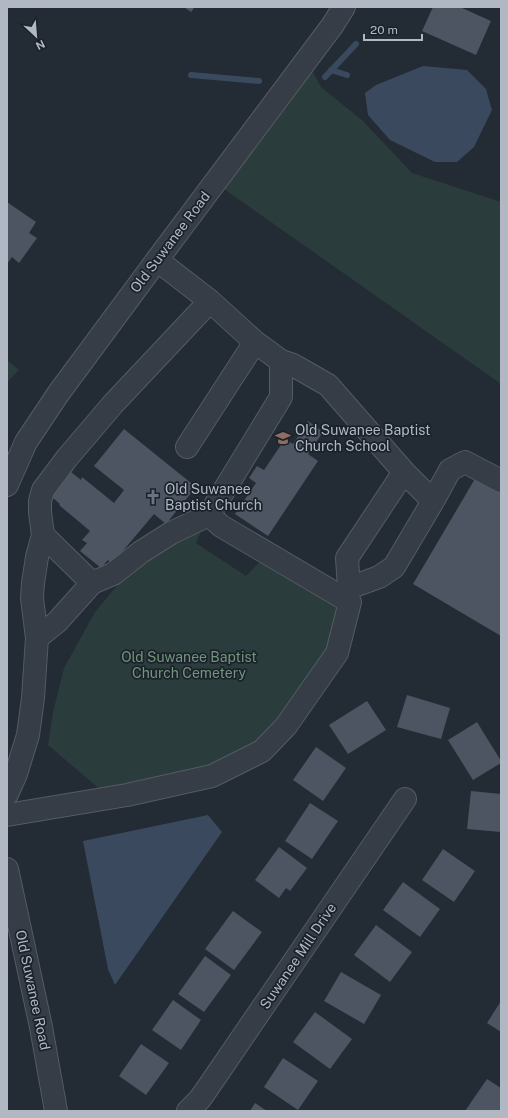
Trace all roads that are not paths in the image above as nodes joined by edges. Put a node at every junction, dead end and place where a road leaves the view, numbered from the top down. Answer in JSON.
{"nodes":[{"id":1,"x":344,"y":7,"type":"edge"},
{"id":2,"x":157,"y":260,"type":"junction"},
{"id":3,"x":210,"y":301,"type":"junction"},
{"id":4,"x":255,"y":342,"type":"junction"},
{"id":5,"x":281,"y":361,"type":"junction"},
{"id":6,"x":187,"y":447,"type":"dead end"},
{"id":7,"x":404,"y":472,"type":"junction"},
{"id":8,"x":501,"y":481,"type":"edge"},
{"id":9,"x":7,"y":485,"type":"edge"},
{"id":10,"x":433,"y":501,"type":"junction"},
{"id":11,"x":209,"y":515,"type":"junction"},
{"id":12,"x":43,"y":535,"type":"junction"},
{"id":13,"x":92,"y":583,"type":"junction"},
{"id":14,"x":345,"y":592,"type":"junction"},
{"id":15,"x":37,"y":638,"type":"junction"},
{"id":16,"x":7,"y":794,"type":"edge"},
{"id":17,"x":406,"y":799,"type":"dead end"},
{"id":18,"x":7,"y":815,"type":"edge"},
{"id":19,"x":7,"y":869,"type":"edge"},
{"id":20,"x":56,"y":1111,"type":"edge"},
{"id":21,"x":188,"y":1111,"type":"edge"}],
"edges":[{"from":1,"to":2,"type":"street","name":"Old Suwanee Road"},
{"from":2,"to":3,"type":"street"},
{"from":2,"to":9,"type":"street","name":"Old Suwanee Road"},
{"from":3,"to":4,"type":"street"},
{"from":3,"to":12,"type":"street"},
{"from":4,"to":5,"type":"street"},
{"from":4,"to":6,"type":"street"},
{"from":5,"to":7,"type":"street"},
{"from":5,"to":11,"type":"street"},
{"from":7,"to":10,"type":"street"},
{"from":7,"to":14,"type":"street"},
{"from":8,"to":10,"type":"street"},
{"from":10,"to":14,"type":"street"},
{"from":11,"to":13,"type":"street"},
{"from":11,"to":14,"type":"street"},
{"from":12,"to":13,"type":"street"},
{"from":12,"to":15,"type":"street"},
{"from":13,"to":15,"type":"street"},
{"from":14,"to":18,"type":"street"},
{"from":15,"to":16,"type":"street"},
{"from":17,"to":21,"type":"street","name":"Suwanee Mill Drive"},
{"from":19,"to":20,"type":"street","name":"Old Suwanee Road"}]}
